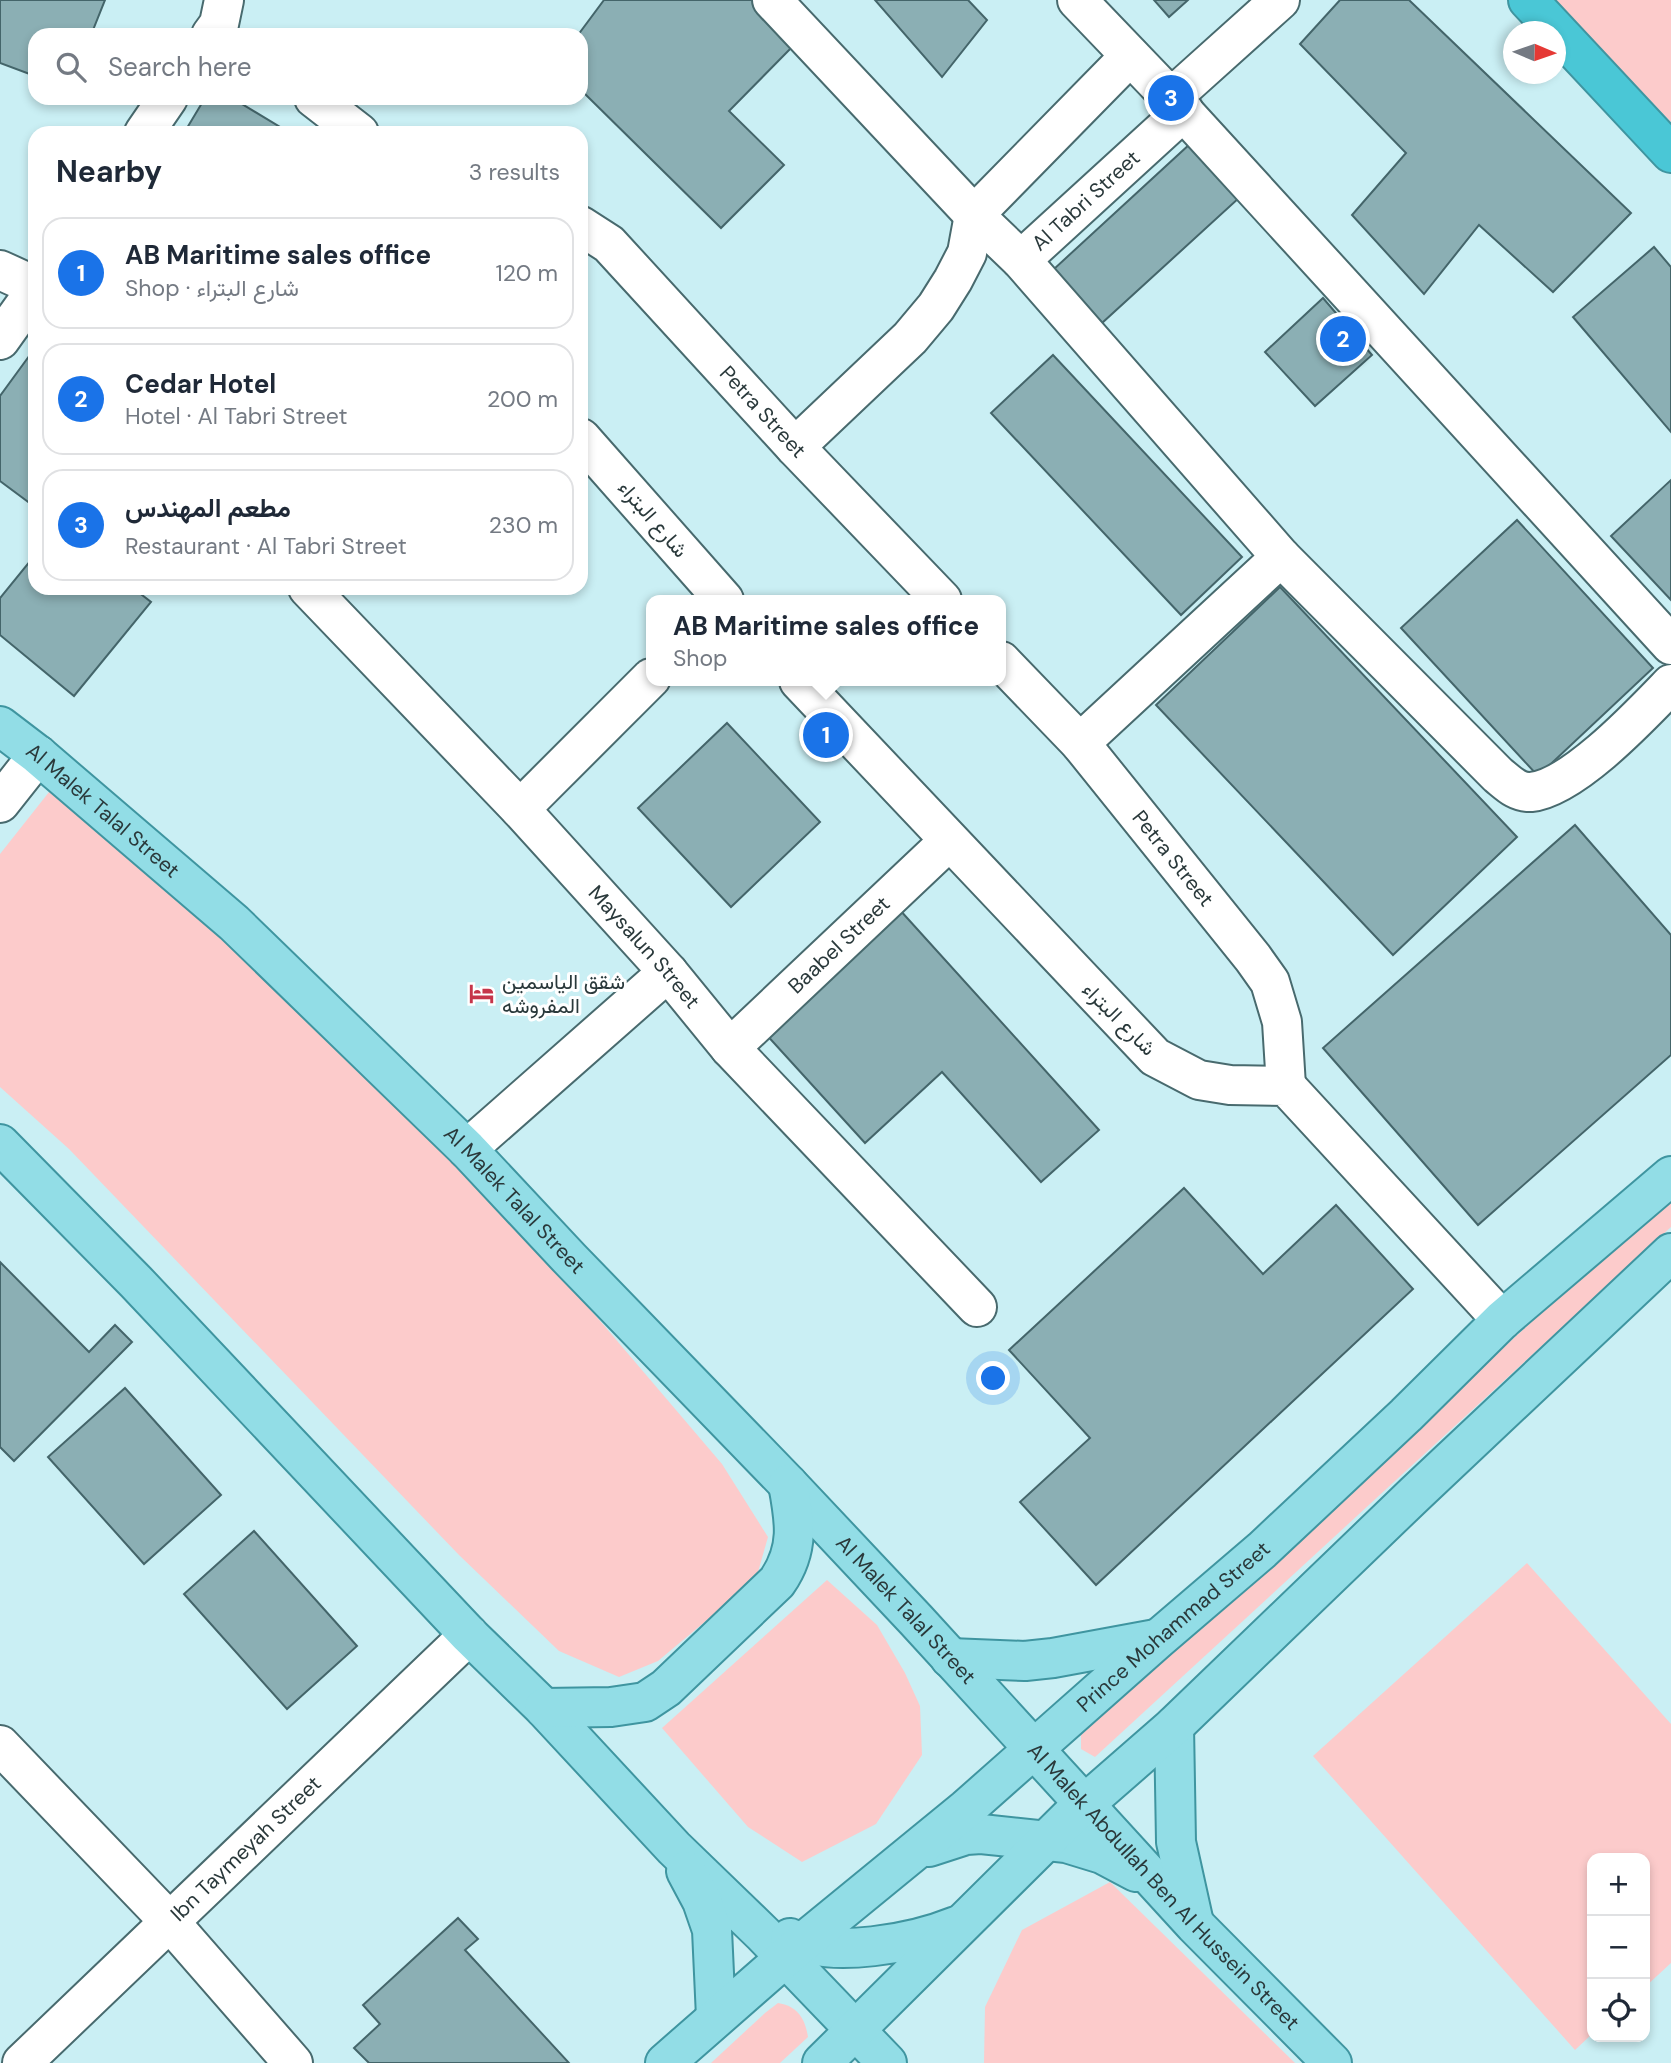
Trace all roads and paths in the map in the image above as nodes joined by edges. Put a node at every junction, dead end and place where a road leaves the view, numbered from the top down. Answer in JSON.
{"nodes":[{"id":1,"x":772,"y":0,"type":"edge"},
{"id":2,"x":1077,"y":0,"type":"edge"},
{"id":3,"x":1280,"y":0,"type":"edge"},
{"id":4,"x":1528,"y":0,"type":"edge"},
{"id":5,"x":1130,"y":57,"type":"junction"},
{"id":6,"x":1178,"y":104,"type":"junction"},
{"id":7,"x":163,"y":105,"type":"edge"},
{"id":8,"x":323,"y":105,"type":"edge"},
{"id":9,"x":149,"y":126,"type":"edge"},
{"id":10,"x":350,"y":126,"type":"edge"},
{"id":11,"x":1671,"y":153,"type":"edge"},
{"id":12,"x":974,"y":215,"type":"junction"},
{"id":13,"x":588,"y":230,"type":"edge"},
{"id":14,"x":1021,"y":260,"type":"junction"},
{"id":15,"x":0,"y":270,"type":"edge"},
{"id":16,"x":28,"y":285,"type":"edge"},
{"id":17,"x":28,"y":299,"type":"edge"},
{"id":18,"x":0,"y":340,"type":"edge"},
{"id":19,"x":588,"y":446,"type":"edge"},
{"id":20,"x":795,"y":447,"type":"junction"},
{"id":21,"x":1282,"y":557,"type":"junction"},
{"id":22,"x":315,"y":595,"type":"edge"},
{"id":23,"x":720,"y":595,"type":"edge"},
{"id":24,"x":937,"y":595,"type":"edge"},
{"id":25,"x":1671,"y":645,"type":"edge"},
{"id":26,"x":1006,"y":666,"type":"edge"},
{"id":27,"x":646,"y":683,"type":"edge"},
{"id":28,"x":1671,"y":684,"type":"edge"},
{"id":29,"x":804,"y":686,"type":"edge"},
{"id":30,"x":0,"y":726,"type":"edge"},
{"id":31,"x":1080,"y":743,"type":"junction"},
{"id":32,"x":38,"y":755,"type":"junction"},
{"id":33,"x":0,"y":803,"type":"edge"},
{"id":34,"x":520,"y":808,"type":"junction"},
{"id":35,"x":949,"y":842,"type":"junction"},
{"id":36,"x":668,"y":972,"type":"junction"},
{"id":37,"x":730,"y":1048,"type":"junction"},
{"id":38,"x":1286,"y":1086,"type":"junction"},
{"id":39,"x":1,"y":1148,"type":"edge"},
{"id":40,"x":467,"y":1149,"type":"junction"},
{"id":41,"x":1671,"y":1175,"type":"edge"},
{"id":42,"x":1671,"y":1253,"type":"edge"},
{"id":43,"x":977,"y":1307,"type":"dead end"},
{"id":44,"x":1502,"y":1320,"type":"junction"},
{"id":45,"x":788,"y":1484,"type":"junction"},
{"id":46,"x":469,"y":1635,"type":"junction"},
{"id":47,"x":1158,"y":1639,"type":"junction"},
{"id":48,"x":950,"y":1658,"type":"junction"},
{"id":49,"x":544,"y":1708,"type":"junction"},
{"id":50,"x":996,"y":1710,"type":"joint"},
{"id":51,"x":1174,"y":1726,"type":"junction"},
{"id":52,"x":0,"y":1745,"type":"edge"},
{"id":53,"x":1033,"y":1750,"type":"junction"},
{"id":54,"x":1084,"y":1804,"type":"junction"},
{"id":55,"x":1046,"y":1841,"type":"junction"},
{"id":56,"x":674,"y":1848,"type":"junction"},
{"id":57,"x":913,"y":1851,"type":"junction"},
{"id":58,"x":1156,"y":1884,"type":"junction"},
{"id":59,"x":169,"y":1921,"type":"junction"},
{"id":60,"x":960,"y":1925,"type":"junction"},
{"id":61,"x":1195,"y":1925,"type":"junction"},
{"id":62,"x":773,"y":1937,"type":"junction"},
{"id":63,"x":716,"y":2017,"type":"junction"},
{"id":64,"x":856,"y":2030,"type":"junction"},
{"id":65,"x":22,"y":2063,"type":"edge"},
{"id":66,"x":293,"y":2063,"type":"edge"},
{"id":67,"x":665,"y":2063,"type":"edge"},
{"id":68,"x":822,"y":2063,"type":"edge"},
{"id":69,"x":887,"y":2063,"type":"edge"},
{"id":70,"x":1332,"y":2063,"type":"edge"}],
"edges":[{"from":1,"to":12,"type":"street","name":"Al Tabri Street"},
{"from":2,"to":5,"type":"street"},
{"from":3,"to":6,"type":"street","name":"Al Tabri Street"},
{"from":4,"to":11,"type":"highway"},
{"from":5,"to":6,"type":"street"},
{"from":5,"to":12,"type":"street"},
{"from":6,"to":14,"type":"street","name":"Al Tabri Street"},
{"from":6,"to":25,"type":"street"},
{"from":7,"to":9,"type":"street"},
{"from":8,"to":10,"type":"street"},
{"from":12,"to":14,"type":"street","name":"Al Tabri Street"},
{"from":12,"to":20,"type":"street"},
{"from":13,"to":20,"type":"street","name":"Petra Street"},
{"from":14,"to":21,"type":"street"},
{"from":15,"to":16,"type":"street"},
{"from":17,"to":18,"type":"street"},
{"from":19,"to":23,"type":"street","name":"شارع البتراء"},
{"from":20,"to":24,"type":"street","name":"Petra Street"},
{"from":21,"to":28,"type":"street"},
{"from":21,"to":31,"type":"street"},
{"from":22,"to":34,"type":"street","name":"Maysalun Street"},
{"from":26,"to":31,"type":"street","name":"Petra Street"},
{"from":27,"to":34,"type":"street"},
{"from":29,"to":35,"type":"street","name":"شارع البتراء"},
{"from":30,"to":32,"type":"main road","name":"Al Malek Talal Street"},
{"from":31,"to":38,"type":"street","name":"Petra Street"},
{"from":32,"to":33,"type":"street"},
{"from":32,"to":40,"type":"main road","name":"Al Malek Talal Street"},
{"from":34,"to":36,"type":"street","name":"Maysalun Street"},
{"from":35,"to":37,"type":"street","name":"Baabel Street"},
{"from":35,"to":38,"type":"street","name":"شارع البتراء"},
{"from":36,"to":37,"type":"street","name":"Maysalun Street"},
{"from":36,"to":40,"type":"street"},
{"from":37,"to":43,"type":"street","name":"Maysalun Street"},
{"from":38,"to":44,"type":"street"},
{"from":39,"to":46,"type":"main road"},
{"from":40,"to":45,"type":"main road","name":"Al Malek Talal Street"},
{"from":41,"to":44,"type":"main road","name":"Prince Mohammad Street"},
{"from":42,"to":51,"type":"main road"},
{"from":44,"to":47,"type":"main road","name":"Prince Mohammad Street"},
{"from":45,"to":48,"type":"main road","name":"Al Malek Talal Street"},
{"from":45,"to":49,"type":"main road"},
{"from":46,"to":49,"type":"main road"},
{"from":46,"to":59,"type":"street","name":"Ibn Taymeyah Street"},
{"from":47,"to":48,"type":"main road"},
{"from":47,"to":53,"type":"main road","name":"Prince Mohammad Street"},
{"from":48,"to":50,"type":"main road","name":"Al Malek Talal Street"},
{"from":49,"to":56,"type":"main road"},
{"from":50,"to":53,"type":"main road","name":"Al Malek Abdullah Ben Al Hussein Street"},
{"from":51,"to":54,"type":"main road"},
{"from":51,"to":61,"type":"main road"},
{"from":52,"to":59,"type":"street"},
{"from":53,"to":54,"type":"main road","name":"Al Malek Abdullah Ben Al Hussein Street"},
{"from":53,"to":57,"type":"main road","name":"Prince Mohammad Street"},
{"from":54,"to":55,"type":"main road"},
{"from":54,"to":58,"type":"main road","name":"Al Malek Abdullah Ben Al Hussein Street"},
{"from":55,"to":57,"type":"main road"},
{"from":55,"to":58,"type":"main road"},
{"from":55,"to":60,"type":"main road"},
{"from":56,"to":62,"type":"main road"},
{"from":56,"to":63,"type":"main road"},
{"from":57,"to":62,"type":"main road","name":"Prince Mohammad Street"},
{"from":58,"to":61,"type":"main road","name":"Al Malek Abdullah Ben Al Hussein Street"},
{"from":59,"to":65,"type":"street","name":"Ibn Taymeyah Street"},
{"from":59,"to":66,"type":"street"},
{"from":60,"to":62,"type":"main road"},
{"from":60,"to":64,"type":"main road"},
{"from":61,"to":70,"type":"main road","name":"Al Malek Abdullah Ben Al Hussein Street"},
{"from":62,"to":63,"type":"main road","name":"Prince Mohammad Street"},
{"from":62,"to":64,"type":"main road"},
{"from":63,"to":67,"type":"main road","name":"Prince Mohammad Street"},
{"from":64,"to":68,"type":"main road"},
{"from":64,"to":69,"type":"main road"}]}
